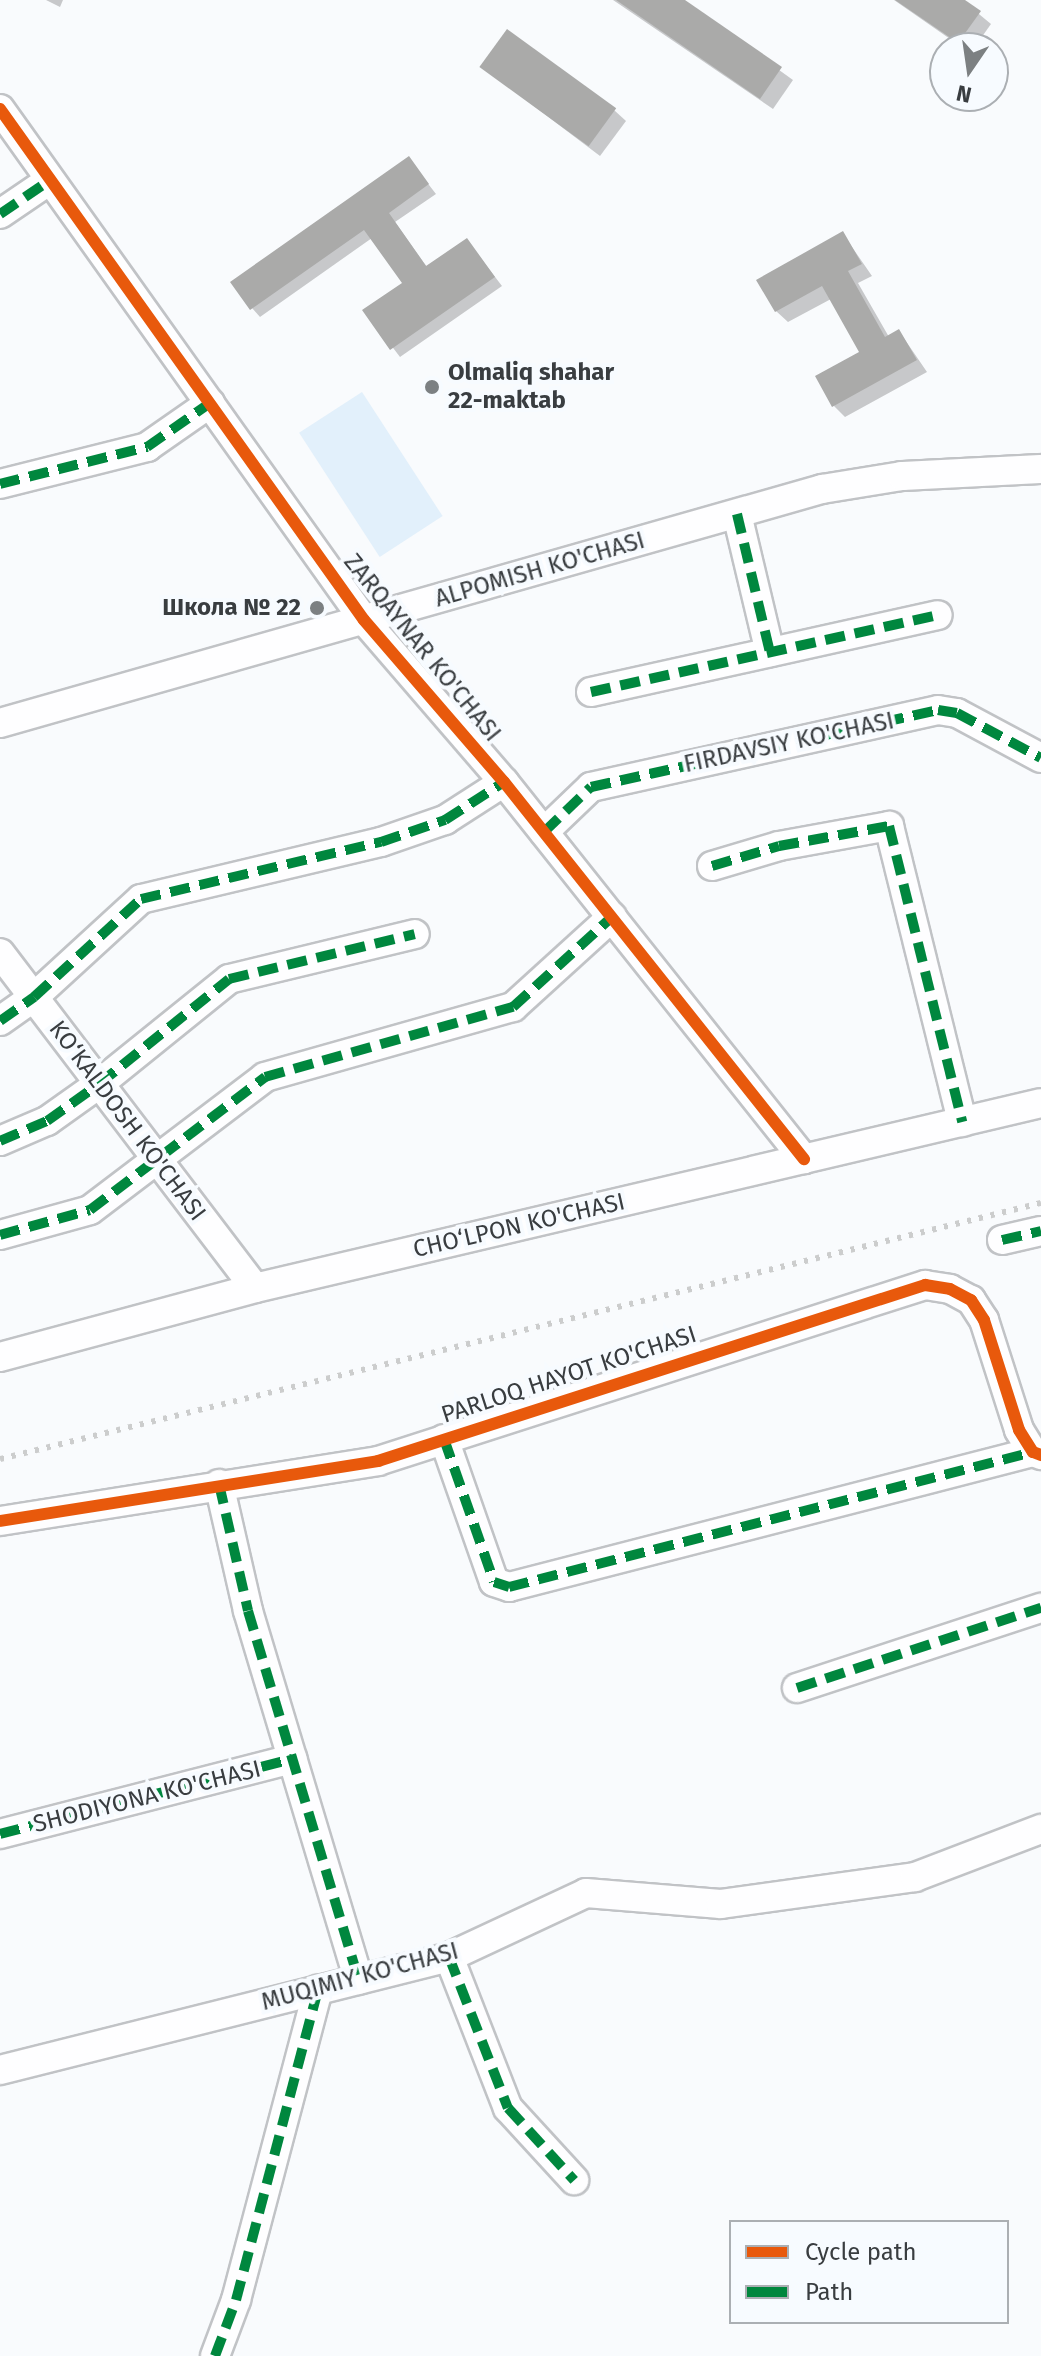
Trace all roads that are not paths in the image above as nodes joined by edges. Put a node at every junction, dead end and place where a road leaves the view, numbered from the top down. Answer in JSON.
{"nodes":[{"id":1,"x":0,"y":109,"type":"edge"},
{"id":2,"x":50,"y":180,"type":"junction"},
{"id":3,"x":0,"y":214,"type":"edge"},
{"id":4,"x":210,"y":403,"type":"junction"},
{"id":5,"x":1041,"y":469,"type":"edge"},
{"id":6,"x":0,"y":484,"type":"edge"},
{"id":7,"x":737,"y":514,"type":"junction"},
{"id":8,"x":938,"y":615,"type":"dead end"},
{"id":9,"x":364,"y":620,"type":"junction"},
{"id":10,"x":770,"y":652,"type":"junction"},
{"id":11,"x":591,"y":692,"type":"dead end"},
{"id":12,"x":0,"y":723,"type":"edge"},
{"id":13,"x":1041,"y":758,"type":"edge"},
{"id":14,"x":504,"y":782,"type":"junction"},
{"id":15,"x":544,"y":832,"type":"junction"},
{"id":16,"x":712,"y":866,"type":"dead end"},
{"id":17,"x":612,"y":917,"type":"junction"},
{"id":18,"x":415,"y":934,"type":"dead end"},
{"id":19,"x":0,"y":953,"type":"edge"},
{"id":20,"x":34,"y":997,"type":"junction"},
{"id":21,"x":0,"y":1021,"type":"edge"},
{"id":22,"x":99,"y":1084,"type":"junction"},
{"id":23,"x":1041,"y":1103,"type":"edge"},
{"id":24,"x":962,"y":1122,"type":"junction"},
{"id":25,"x":0,"y":1141,"type":"edge"},
{"id":26,"x":804,"y":1159,"type":"junction"},
{"id":27,"x":158,"y":1161,"type":"junction"},
{"id":28,"x":1041,"y":1231,"type":"edge"},
{"id":29,"x":0,"y":1235,"type":"edge"},
{"id":30,"x":1002,"y":1240,"type":"dead end"},
{"id":31,"x":255,"y":1288,"type":"junction"},
{"id":32,"x":0,"y":1357,"type":"edge"},
{"id":33,"x":444,"y":1439,"type":"junction"},
{"id":34,"x":1037,"y":1453,"type":"edge"},
{"id":35,"x":219,"y":1484,"type":"junction"},
{"id":36,"x":0,"y":1521,"type":"edge"},
{"id":37,"x":1041,"y":1608,"type":"edge"},
{"id":38,"x":797,"y":1688,"type":"dead end"},
{"id":39,"x":293,"y":1759,"type":"junction"},
{"id":40,"x":1041,"y":1829,"type":"edge"},
{"id":41,"x":0,"y":1834,"type":"edge"},
{"id":42,"x":449,"y":1957,"type":"junction"},
{"id":43,"x":359,"y":1980,"type":"junction"},
{"id":44,"x":318,"y":1990,"type":"junction"},
{"id":45,"x":0,"y":2070,"type":"edge"},
{"id":46,"x":574,"y":2180,"type":"dead end"},
{"id":47,"x":215,"y":2356,"type":"edge"}],
"edges":[{"from":1,"to":2,"type":"street","name":"ZARQAYNAR KO'CHASI"},
{"from":2,"to":3,"type":"street"},
{"from":2,"to":4,"type":"street","name":"ZARQAYNAR KO'CHASI"},
{"from":4,"to":6,"type":"street"},
{"from":4,"to":9,"type":"street","name":"ZARQAYNAR KO'CHASI"},
{"from":5,"to":7,"type":"street","name":"ALPOMISH KO'CHASI"},
{"from":7,"to":9,"type":"street","name":"ALPOMISH KO'CHASI"},
{"from":7,"to":10,"type":"street"},
{"from":8,"to":10,"type":"street"},
{"from":9,"to":12,"type":"street","name":"ALPOMISH KO'CHASI"},
{"from":9,"to":14,"type":"street","name":"ZARQAYNAR KO'CHASI"},
{"from":10,"to":11,"type":"street"},
{"from":13,"to":15,"type":"street","name":"FIRDAVSIY KO'CHASI"},
{"from":14,"to":15,"type":"street","name":"ZARQAYNAR KO'CHASI"},
{"from":14,"to":20,"type":"street"},
{"from":15,"to":17,"type":"street","name":"ZARQAYNAR KO'CHASI"},
{"from":16,"to":24,"type":"street"},
{"from":17,"to":26,"type":"street","name":"ZARQAYNAR KO'CHASI"},
{"from":17,"to":27,"type":"street"},
{"from":18,"to":22,"type":"street"},
{"from":19,"to":20,"type":"street","name":"KO‘KALDOSH KO'CHASI"},
{"from":20,"to":21,"type":"street"},
{"from":20,"to":22,"type":"street","name":"KO‘KALDOSH KO'CHASI"},
{"from":22,"to":25,"type":"street"},
{"from":22,"to":27,"type":"street","name":"KO‘KALDOSH KO'CHASI"},
{"from":23,"to":24,"type":"street","name":"CHO‘LPON KO'CHASI"},
{"from":24,"to":26,"type":"street","name":"CHO‘LPON KO'CHASI"},
{"from":26,"to":31,"type":"street","name":"CHO‘LPON KO'CHASI"},
{"from":27,"to":29,"type":"street"},
{"from":27,"to":31,"type":"street","name":"KO‘KALDOSH KO'CHASI"},
{"from":28,"to":30,"type":"street"},
{"from":31,"to":32,"type":"street","name":"CHO‘LPON KO'CHASI"},
{"from":33,"to":34,"type":"street"},
{"from":33,"to":34,"type":"street","name":"PARLOQ HAYOT KO'CHASI"},
{"from":33,"to":35,"type":"street","name":"PARLOQ HAYOT KO'CHASI"},
{"from":35,"to":36,"type":"street","name":"PARLOQ HAYOT KO'CHASI"},
{"from":35,"to":39,"type":"street","name":"SHODIYONA KO'CHASI"},
{"from":37,"to":38,"type":"street"},
{"from":39,"to":41,"type":"street","name":"SHODIYONA KO'CHASI"},
{"from":39,"to":43,"type":"street","name":"SHODIYONA KO'CHASI"},
{"from":40,"to":42,"type":"street","name":"MUQIMIY KO'CHASI"},
{"from":42,"to":43,"type":"street","name":"MUQIMIY KO'CHASI"},
{"from":42,"to":46,"type":"street"},
{"from":43,"to":44,"type":"street","name":"MUQIMIY KO'CHASI"},
{"from":44,"to":45,"type":"street","name":"MUQIMIY KO'CHASI"},
{"from":44,"to":47,"type":"street"}]}
